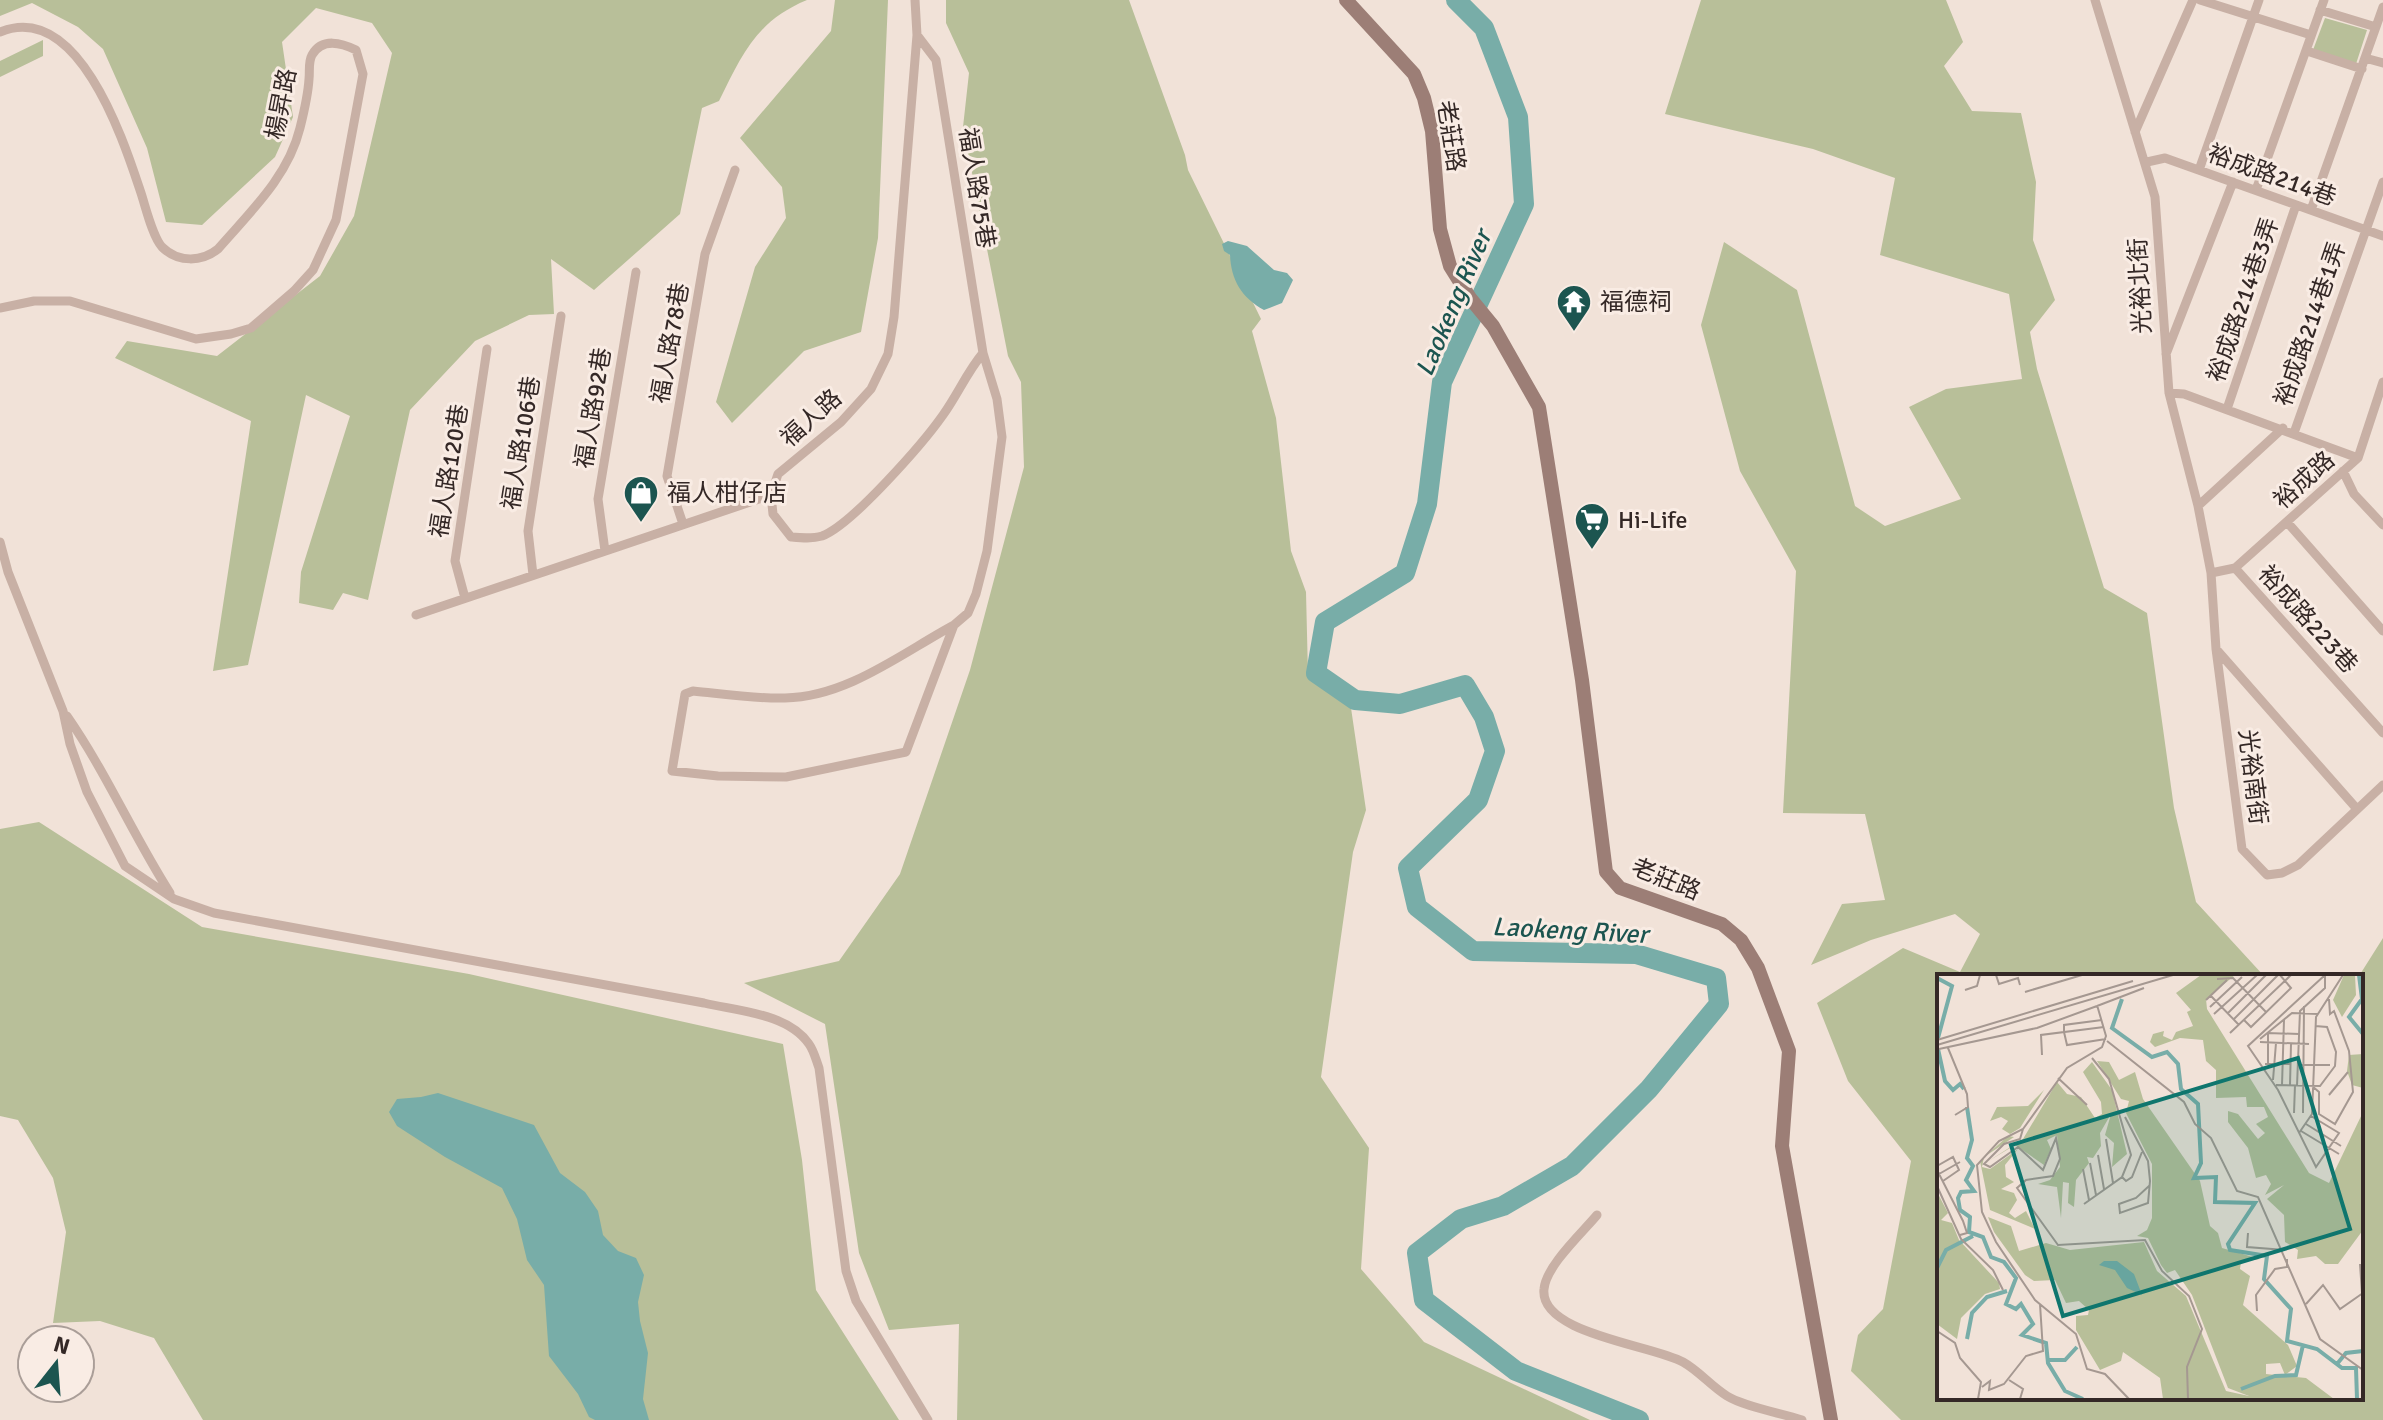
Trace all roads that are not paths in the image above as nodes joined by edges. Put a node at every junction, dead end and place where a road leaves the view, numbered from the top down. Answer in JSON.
{"nodes":[{"id":1,"x":915,"y":0,"type":"edge"},
{"id":2,"x":1346,"y":0,"type":"edge"},
{"id":3,"x":2095,"y":0,"type":"edge"},
{"id":4,"x":2193,"y":0,"type":"edge"},
{"id":5,"x":2200,"y":0,"type":"edge"},
{"id":6,"x":2259,"y":0,"type":"edge"},
{"id":7,"x":2322,"y":5,"type":"edge"},
{"id":8,"x":2383,"y":7,"type":"edge"},
{"id":9,"x":2254,"y":17,"type":"junction"},
{"id":10,"x":2376,"y":27,"type":"junction"},
{"id":11,"x":0,"y":32,"type":"edge"},
{"id":12,"x":917,"y":35,"type":"junction"},
{"id":13,"x":2311,"y":35,"type":"junction"},
{"id":14,"x":2307,"y":51,"type":"junction"},
{"id":15,"x":2365,"y":58,"type":"junction"},
{"id":16,"x":2383,"y":63,"type":"edge"},
{"id":17,"x":2362,"y":69,"type":"junction"},
{"id":18,"x":2135,"y":132,"type":"junction"},
{"id":19,"x":2147,"y":162,"type":"junction"},
{"id":20,"x":735,"y":170,"type":"dead end"},
{"id":21,"x":2199,"y":170,"type":"junction"},
{"id":22,"x":2233,"y":182,"type":"junction"},
{"id":23,"x":2383,"y":182,"type":"edge"},
{"id":24,"x":2256,"y":190,"type":"junction"},
{"id":25,"x":2296,"y":205,"type":"junction"},
{"id":26,"x":2311,"y":210,"type":"junction"},
{"id":27,"x":2365,"y":229,"type":"junction"},
{"id":28,"x":2383,"y":236,"type":"edge"},
{"id":29,"x":636,"y":272,"type":"dead end"},
{"id":30,"x":0,"y":308,"type":"edge"},
{"id":31,"x":561,"y":316,"type":"dead end"},
{"id":32,"x":487,"y":349,"type":"dead end"},
{"id":33,"x":983,"y":353,"type":"junction"},
{"id":34,"x":2165,"y":357,"type":"junction"},
{"id":35,"x":2383,"y":382,"type":"edge"},
{"id":36,"x":2169,"y":393,"type":"junction"},
{"id":37,"x":2227,"y":409,"type":"junction"},
{"id":38,"x":2283,"y":428,"type":"junction"},
{"id":39,"x":2294,"y":433,"type":"junction"},
{"id":40,"x":2358,"y":458,"type":"junction"},
{"id":41,"x":2343,"y":471,"type":"junction"},
{"id":42,"x":771,"y":495,"type":"junction"},
{"id":43,"x":2198,"y":506,"type":"junction"},
{"id":44,"x":2287,"y":522,"type":"junction"},
{"id":45,"x":683,"y":524,"type":"junction"},
{"id":46,"x":2383,"y":525,"type":"edge"},
{"id":47,"x":0,"y":542,"type":"edge"},
{"id":48,"x":605,"y":551,"type":"junction"},
{"id":49,"x":2235,"y":568,"type":"junction"},
{"id":50,"x":2211,"y":573,"type":"junction"},
{"id":51,"x":533,"y":575,"type":"junction"},
{"id":52,"x":465,"y":598,"type":"junction"},
{"id":53,"x":416,"y":615,"type":"dead end"},
{"id":54,"x":954,"y":625,"type":"junction"},
{"id":55,"x":2383,"y":631,"type":"edge"},
{"id":56,"x":2216,"y":649,"type":"junction"},
{"id":57,"x":63,"y":711,"type":"junction"},
{"id":58,"x":2383,"y":733,"type":"edge"},
{"id":59,"x":2383,"y":785,"type":"edge"},
{"id":60,"x":2357,"y":809,"type":"junction"},
{"id":61,"x":174,"y":899,"type":"junction"},
{"id":62,"x":1597,"y":1215,"type":"dead end"},
{"id":63,"x":928,"y":1420,"type":"edge"},
{"id":64,"x":1802,"y":1420,"type":"edge"},
{"id":65,"x":1831,"y":1420,"type":"edge"}],
"edges":[{"from":1,"to":12,"type":"street","name":"福人路"},
{"from":2,"to":65,"type":"street","name":"老莊路"},
{"from":3,"to":18,"type":"street","name":"光裕北街"},
{"from":4,"to":18,"type":"street"},
{"from":5,"to":9,"type":"street"},
{"from":6,"to":9,"type":"street"},
{"from":7,"to":10,"type":"street"},
{"from":7,"to":13,"type":"street"},
{"from":8,"to":10,"type":"street"},
{"from":9,"to":13,"type":"street"},
{"from":9,"to":21,"type":"street"},
{"from":10,"to":15,"type":"street"},
{"from":11,"to":30,"type":"street","name":"楊昇路"},
{"from":12,"to":33,"type":"street","name":"福人路75巷"},
{"from":12,"to":42,"type":"street","name":"福人路"},
{"from":13,"to":14,"type":"street"},
{"from":14,"to":17,"type":"street"},
{"from":14,"to":24,"type":"street"},
{"from":15,"to":16,"type":"street"},
{"from":15,"to":17,"type":"street"},
{"from":17,"to":26,"type":"street"},
{"from":18,"to":19,"type":"street","name":"光裕北街"},
{"from":19,"to":21,"type":"street","name":"裕成路214巷"},
{"from":19,"to":34,"type":"street","name":"光裕北街"},
{"from":20,"to":45,"type":"street","name":"福人路78巷"},
{"from":21,"to":22,"type":"street","name":"裕成路214巷"},
{"from":22,"to":24,"type":"street","name":"裕成路214巷"},
{"from":22,"to":34,"type":"street"},
{"from":23,"to":27,"type":"street","name":"裕成路214巷1弄"},
{"from":24,"to":25,"type":"street","name":"裕成路214巷"},
{"from":25,"to":26,"type":"street","name":"裕成路214巷"},
{"from":25,"to":37,"type":"street","name":"裕成路214巷3弄"},
{"from":26,"to":27,"type":"street","name":"裕成路214巷"},
{"from":27,"to":28,"type":"street","name":"裕成路214巷"},
{"from":27,"to":39,"type":"street","name":"裕成路214巷1弄"},
{"from":29,"to":48,"type":"street","name":"福人路92巷"},
{"from":31,"to":51,"type":"street","name":"福人路106巷"},
{"from":32,"to":52,"type":"street","name":"福人路120巷"},
{"from":33,"to":42,"type":"street"},
{"from":33,"to":54,"type":"street","name":"福人路75巷"},
{"from":34,"to":36,"type":"street","name":"光裕北街"},
{"from":35,"to":40,"type":"street","name":"裕成路"},
{"from":36,"to":37,"type":"street"},
{"from":36,"to":43,"type":"street","name":"光裕北街"},
{"from":37,"to":38,"type":"street"},
{"from":38,"to":39,"type":"street"},
{"from":38,"to":43,"type":"street"},
{"from":39,"to":40,"type":"street"},
{"from":40,"to":41,"type":"street","name":"裕成路"},
{"from":41,"to":44,"type":"street","name":"裕成路"},
{"from":41,"to":46,"type":"street"},
{"from":42,"to":45,"type":"street"},
{"from":43,"to":50,"type":"street","name":"光裕北街"},
{"from":44,"to":49,"type":"street","name":"裕成路"},
{"from":44,"to":55,"type":"street"},
{"from":45,"to":48,"type":"street"},
{"from":47,"to":57,"type":"street"},
{"from":48,"to":51,"type":"street"},
{"from":49,"to":50,"type":"street","name":"裕成路"},
{"from":49,"to":58,"type":"street","name":"裕成路223巷"},
{"from":50,"to":56,"type":"street","name":"光裕南街"},
{"from":51,"to":52,"type":"street"},
{"from":52,"to":53,"type":"street"},
{"from":54,"to":54,"type":"street","name":"福人路75巷"},
{"from":56,"to":60,"type":"street"},
{"from":56,"to":60,"type":"street","name":"光裕南街"},
{"from":57,"to":61,"type":"street"},
{"from":57,"to":61,"type":"street"},
{"from":59,"to":60,"type":"street","name":"光裕南街"},
{"from":61,"to":63,"type":"street"},
{"from":62,"to":64,"type":"street"}]}
